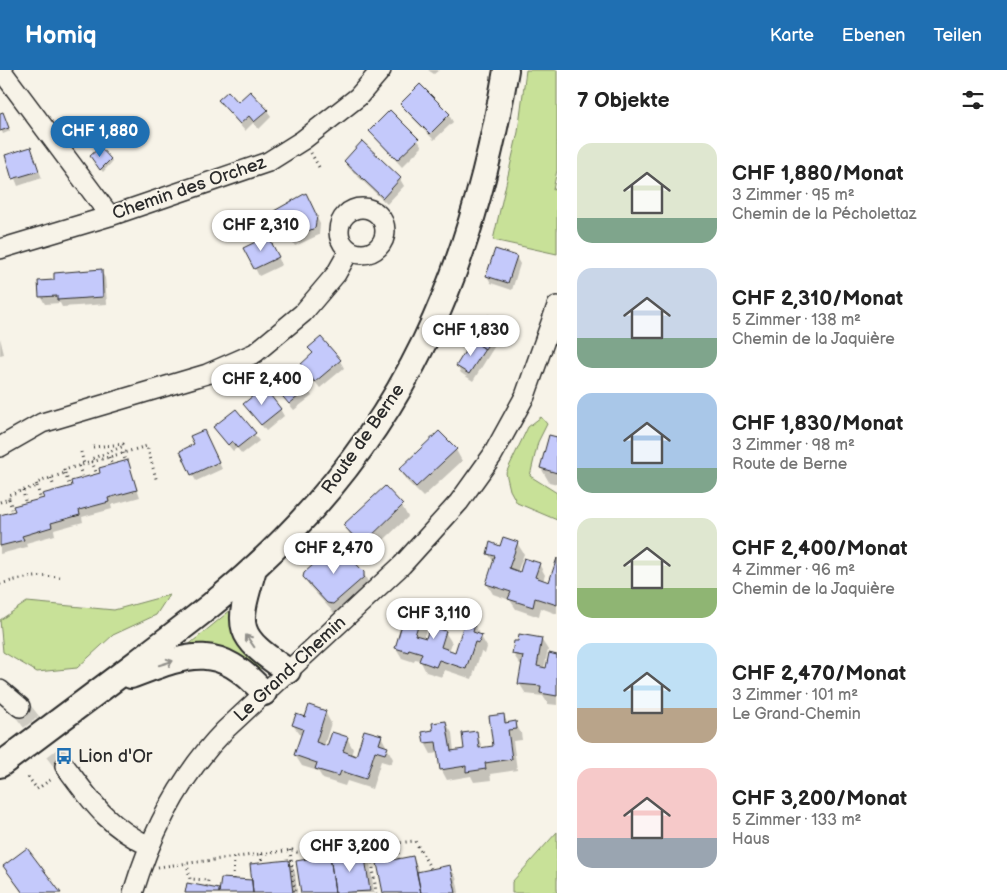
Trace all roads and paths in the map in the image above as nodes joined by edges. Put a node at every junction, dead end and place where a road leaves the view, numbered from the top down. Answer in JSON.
{"nodes":[{"id":1,"x":2,"y":70,"type":"edge"},
{"id":2,"x":381,"y":70,"type":"edge"},
{"id":3,"x":506,"y":70,"type":"edge"},
{"id":4,"x":110,"y":216,"type":"junction"},
{"id":5,"x":0,"y":249,"type":"edge"},
{"id":6,"x":349,"y":251,"type":"dead end"},
{"id":7,"x":557,"y":306,"type":"edge"},
{"id":8,"x":0,"y":447,"type":"edge"},
{"id":9,"x":94,"y":447,"type":"dead end"},
{"id":10,"x":80,"y":452,"type":"dead end"},
{"id":11,"x":124,"y":453,"type":"junction"},
{"id":12,"x":109,"y":457,"type":"junction"},
{"id":13,"x":125,"y":460,"type":"dead end"},
{"id":14,"x":92,"y":462,"type":"junction"},
{"id":15,"x":111,"y":463,"type":"dead end"},
{"id":16,"x":84,"y":464,"type":"junction"},
{"id":17,"x":79,"y":466,"type":"junction"},
{"id":18,"x":96,"y":472,"type":"dead end"},
{"id":19,"x":65,"y":473,"type":"junction"},
{"id":20,"x":82,"y":476,"type":"dead end"},
{"id":21,"x":51,"y":478,"type":"junction"},
{"id":22,"x":157,"y":482,"type":"dead end"},
{"id":23,"x":69,"y":484,"type":"dead end"},
{"id":24,"x":37,"y":486,"type":"junction"},
{"id":25,"x":54,"y":488,"type":"dead end"},
{"id":26,"x":23,"y":490,"type":"junction"},
{"id":27,"x":40,"y":497,"type":"dead end"},
{"id":28,"x":9,"y":499,"type":"junction"},
{"id":29,"x":25,"y":501,"type":"dead end"},
{"id":30,"x":0,"y":502,"type":"edge"},
{"id":31,"x":12,"y":510,"type":"dead end"},
{"id":32,"x":254,"y":569,"type":"junction"},
{"id":33,"x":60,"y":577,"type":"dead end"},
{"id":34,"x":0,"y":584,"type":"edge"},
{"id":35,"x":288,"y":672,"type":"junction"},
{"id":36,"x":104,"y":686,"type":"junction"},
{"id":37,"x":0,"y":690,"type":"edge"},
{"id":38,"x":264,"y":693,"type":"junction"},
{"id":39,"x":20,"y":707,"type":"tunnel mouth"},
{"id":40,"x":0,"y":765,"type":"edge"},
{"id":41,"x":62,"y":769,"type":"joint"},
{"id":42,"x":28,"y":777,"type":"dead end"},
{"id":43,"x":370,"y":843,"type":"junction"},
{"id":44,"x":397,"y":843,"type":"junction"},
{"id":45,"x":149,"y":846,"type":"junction"},
{"id":46,"x":343,"y":846,"type":"junction"},
{"id":47,"x":290,"y":850,"type":"junction"},
{"id":48,"x":316,"y":850,"type":"junction"},
{"id":49,"x":344,"y":853,"type":"dead end"},
{"id":50,"x":261,"y":854,"type":"junction"},
{"id":51,"x":317,"y":857,"type":"dead end"},
{"id":52,"x":234,"y":858,"type":"junction"},
{"id":53,"x":399,"y":859,"type":"dead end"},
{"id":54,"x":262,"y":862,"type":"dead end"},
{"id":55,"x":187,"y":863,"type":"junction"},
{"id":56,"x":158,"y":867,"type":"dead end"},
{"id":57,"x":431,"y":869,"type":"dead end"},
{"id":58,"x":233,"y":879,"type":"dead end"},
{"id":59,"x":207,"y":886,"type":"dead end"},
{"id":60,"x":133,"y":893,"type":"edge"},
{"id":61,"x":295,"y":893,"type":"edge"},
{"id":62,"x":376,"y":893,"type":"edge"}],
"edges":[{"from":1,"to":4,"type":"street"},
{"from":2,"to":4,"type":"street","name":"Chemin des Orchez"},
{"from":3,"to":32,"type":"main road","name":"Route de Berne"},
{"from":4,"to":5,"type":"street","name":"Chemin des Orchez"},
{"from":6,"to":8,"type":"street"},
{"from":7,"to":35,"type":"street","name":"Le Grand-Chemin"},
{"from":9,"to":14,"type":"path"},
{"from":10,"to":16,"type":"path"},
{"from":11,"to":12,"type":"path"},
{"from":11,"to":13,"type":"path"},
{"from":11,"to":22,"type":"path"},
{"from":12,"to":14,"type":"path"},
{"from":12,"to":15,"type":"path"},
{"from":14,"to":16,"type":"path"},
{"from":14,"to":18,"type":"path"},
{"from":16,"to":17,"type":"path"},
{"from":17,"to":19,"type":"path"},
{"from":17,"to":20,"type":"path"},
{"from":19,"to":21,"type":"path"},
{"from":19,"to":23,"type":"path"},
{"from":21,"to":24,"type":"path"},
{"from":21,"to":25,"type":"path"},
{"from":24,"to":26,"type":"path"},
{"from":24,"to":27,"type":"path"},
{"from":26,"to":28,"type":"path"},
{"from":26,"to":29,"type":"path"},
{"from":28,"to":30,"type":"path"},
{"from":28,"to":31,"type":"path"},
{"from":35,"to":32,"type":"main road","one_way":true},
{"from":32,"to":36,"type":"main road","name":"Route de Berne"},
{"from":33,"to":34,"type":"path"},
{"from":35,"to":38,"type":"street","name":"Le Grand-Chemin"},
{"from":36,"to":38,"type":"main road","one_way":true},
{"from":36,"to":40,"type":"main road","name":"Route de Berne"},
{"from":37,"to":39,"type":"street"},
{"from":38,"to":45,"type":"street","name":"Le Grand-Chemin"},
{"from":41,"to":42,"type":"path"},
{"from":41,"to":45,"type":"street"},
{"from":43,"to":44,"type":"path"},
{"from":43,"to":46,"type":"path"},
{"from":43,"to":62,"type":"path"},
{"from":44,"to":53,"type":"path"},
{"from":44,"to":57,"type":"path"},
{"from":45,"to":60,"type":"street","name":"Le Grand-Chemin"},
{"from":46,"to":48,"type":"path"},
{"from":46,"to":49,"type":"path"},
{"from":47,"to":48,"type":"path"},
{"from":47,"to":50,"type":"path"},
{"from":47,"to":61,"type":"path"},
{"from":48,"to":51,"type":"path"},
{"from":50,"to":52,"type":"path"},
{"from":50,"to":54,"type":"path"},
{"from":52,"to":55,"type":"path"},
{"from":52,"to":58,"type":"path"},
{"from":55,"to":56,"type":"path"},
{"from":55,"to":59,"type":"path"}]}
